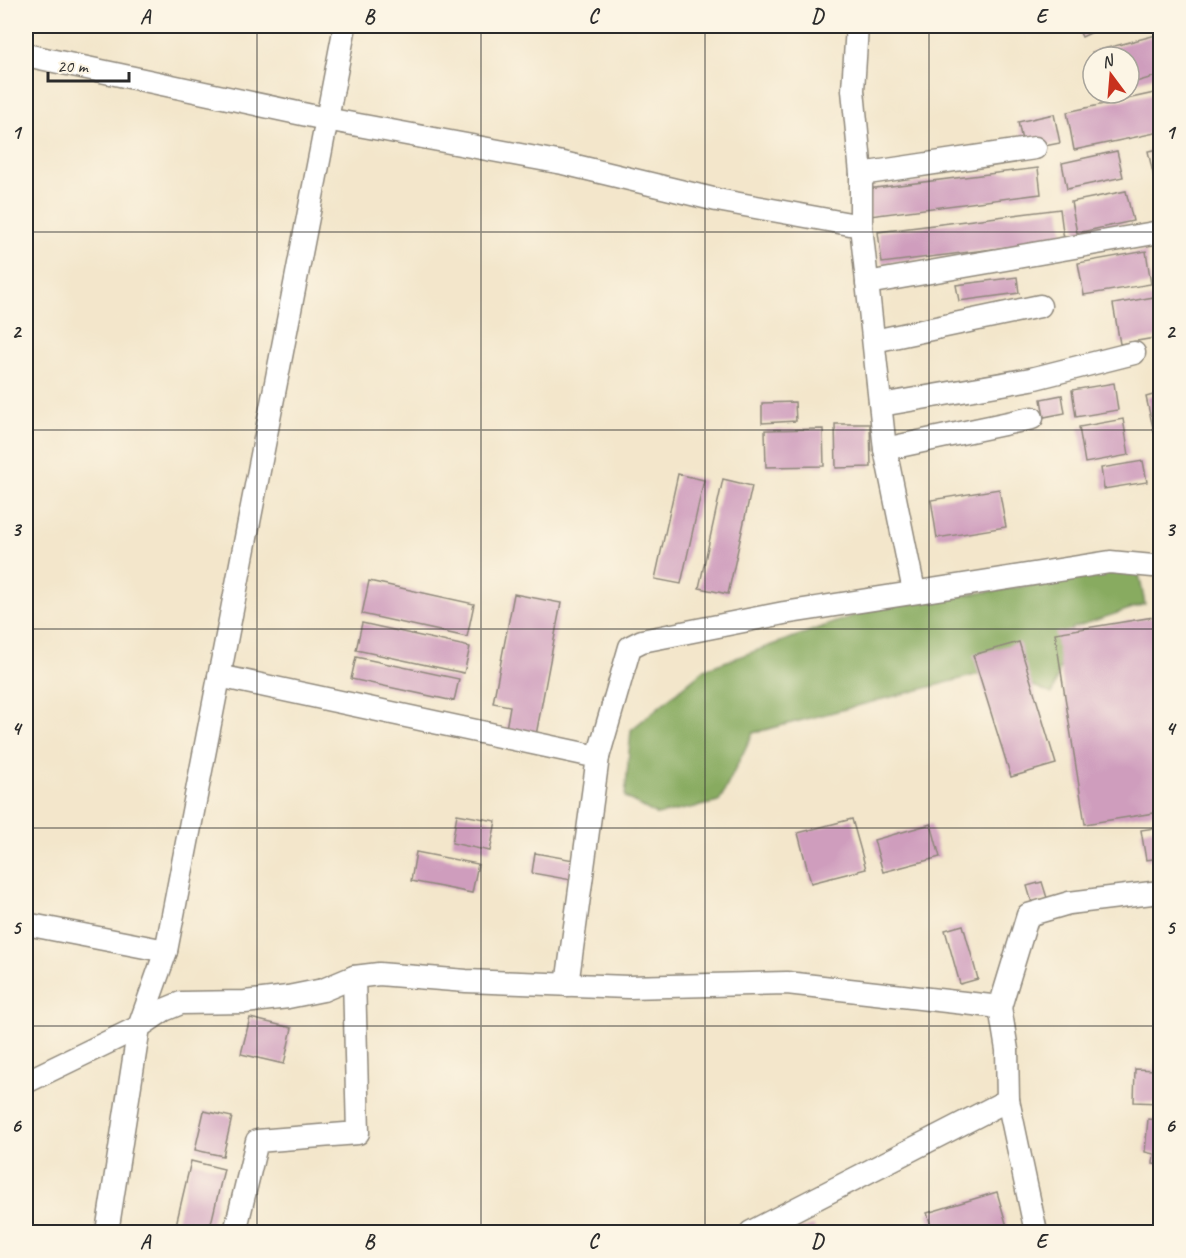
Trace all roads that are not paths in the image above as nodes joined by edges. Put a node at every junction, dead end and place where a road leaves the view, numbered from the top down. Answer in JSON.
{"nodes":[{"id":1,"x":345,"y":26,"type":"edge"},
{"id":2,"x":857,"y":26,"type":"edge"},
{"id":3,"x":26,"y":55,"type":"edge"},
{"id":4,"x":326,"y":119,"type":"junction"},
{"id":5,"x":1035,"y":148,"type":"dead end"},
{"id":6,"x":861,"y":174,"type":"junction"},
{"id":7,"x":861,"y":226,"type":"junction"},
{"id":8,"x":1161,"y":232,"type":"edge"},
{"id":9,"x":867,"y":284,"type":"junction"},
{"id":10,"x":1040,"y":306,"type":"dead end"},
{"id":11,"x":874,"y":342,"type":"junction"},
{"id":12,"x":1134,"y":352,"type":"dead end"},
{"id":13,"x":881,"y":405,"type":"junction"},
{"id":14,"x":1032,"y":418,"type":"dead end"},
{"id":15,"x":885,"y":449,"type":"junction"},
{"id":16,"x":1153,"y":566,"type":"dead end"},
{"id":17,"x":914,"y":591,"type":"junction"},
{"id":18,"x":219,"y":676,"type":"junction"},
{"id":19,"x":598,"y":758,"type":"junction"},
{"id":20,"x":1161,"y":892,"type":"edge"},
{"id":21,"x":26,"y":924,"type":"edge"},
{"id":22,"x":166,"y":951,"type":"junction"},
{"id":23,"x":354,"y":977,"type":"junction"},
{"id":24,"x":567,"y":985,"type":"junction"},
{"id":25,"x":1000,"y":1007,"type":"junction"},
{"id":26,"x":140,"y":1027,"type":"junction"},
{"id":27,"x":26,"y":1082,"type":"edge"},
{"id":28,"x":1008,"y":1100,"type":"junction"},
{"id":29,"x":106,"y":1233,"type":"edge"},
{"id":30,"x":235,"y":1233,"type":"edge"},
{"id":31,"x":751,"y":1233,"type":"edge"},
{"id":32,"x":1036,"y":1233,"type":"edge"}],
"edges":[{"from":1,"to":4,"type":"street"},
{"from":2,"to":6,"type":"street"},
{"from":3,"to":4,"type":"street"},
{"from":4,"to":7,"type":"street"},
{"from":4,"to":18,"type":"street"},
{"from":5,"to":6,"type":"street"},
{"from":6,"to":7,"type":"street"},
{"from":7,"to":9,"type":"street"},
{"from":8,"to":9,"type":"street"},
{"from":9,"to":11,"type":"street"},
{"from":10,"to":11,"type":"street"},
{"from":11,"to":13,"type":"street"},
{"from":12,"to":13,"type":"street"},
{"from":13,"to":15,"type":"street"},
{"from":14,"to":15,"type":"street"},
{"from":15,"to":17,"type":"street"},
{"from":16,"to":17,"type":"street"},
{"from":17,"to":19,"type":"street"},
{"from":18,"to":19,"type":"street"},
{"from":18,"to":22,"type":"street"},
{"from":19,"to":24,"type":"street"},
{"from":20,"to":25,"type":"street"},
{"from":21,"to":22,"type":"street"},
{"from":22,"to":26,"type":"street"},
{"from":23,"to":24,"type":"street"},
{"from":23,"to":26,"type":"street"},
{"from":23,"to":30,"type":"street"},
{"from":24,"to":25,"type":"street"},
{"from":25,"to":28,"type":"street"},
{"from":26,"to":27,"type":"street"},
{"from":26,"to":29,"type":"street"},
{"from":28,"to":31,"type":"street"},
{"from":28,"to":32,"type":"street"}]}
